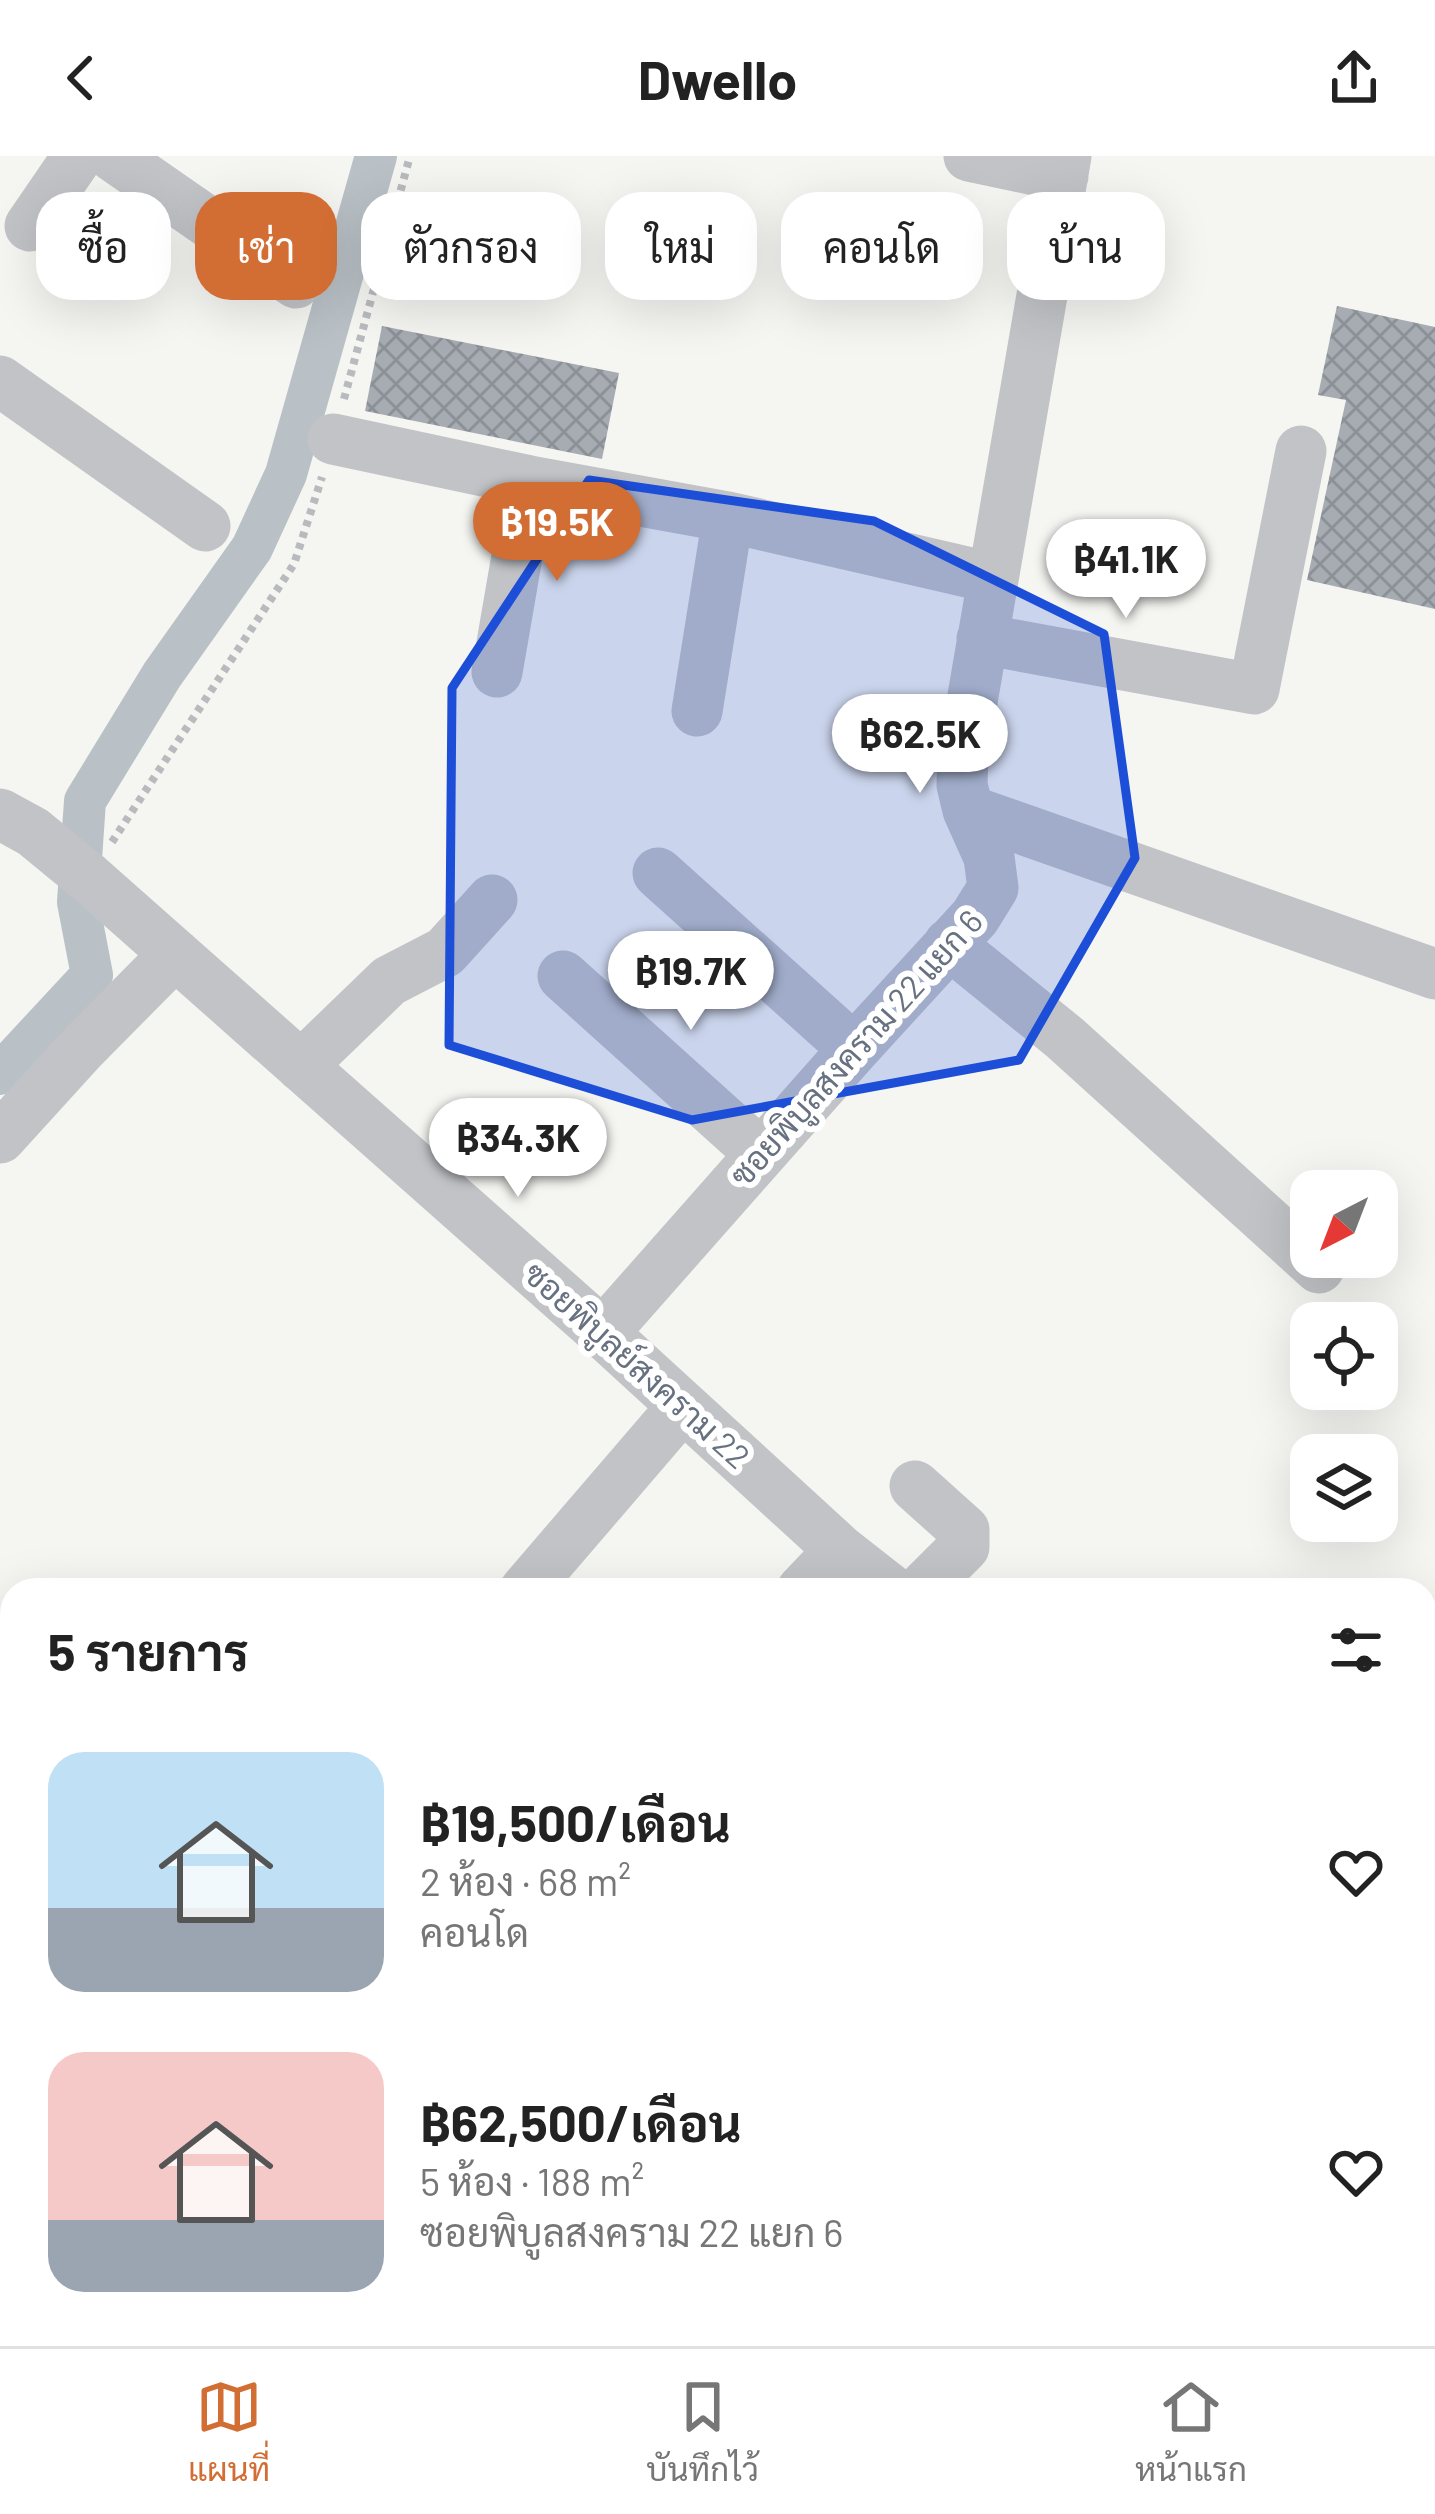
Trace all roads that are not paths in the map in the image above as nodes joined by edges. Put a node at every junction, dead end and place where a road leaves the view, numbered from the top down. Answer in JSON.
{"nodes":[{"id":1,"x":78,"y":156,"type":"edge"},
{"id":2,"x":113,"y":156,"type":"edge"},
{"id":3,"x":969,"y":156,"type":"edge"},
{"id":4,"x":1065,"y":166,"type":"edge"},
{"id":5,"x":195,"y":213,"type":"edge"},
{"id":6,"x":30,"y":226,"type":"dead end"},
{"id":7,"x":0,"y":380,"type":"edge"},
{"id":8,"x":333,"y":439,"type":"road end"},
{"id":9,"x":1300,"y":451,"type":"dead end"},
{"id":10,"x":530,"y":481,"type":"junction"},
{"id":11,"x":728,"y":518,"type":"junction"},
{"id":12,"x":205,"y":526,"type":"dead end"},
{"id":13,"x":993,"y":578,"type":"junction"},
{"id":14,"x":982,"y":639,"type":"junction"},
{"id":15,"x":497,"y":671,"type":"dead end"},
{"id":16,"x":698,"y":711,"type":"dead end"},
{"id":17,"x":968,"y":810,"type":"junction"},
{"id":18,"x":17,"y":823,"type":"edge"},
{"id":19,"x":658,"y":873,"type":"dead end"},
{"id":20,"x":492,"y":900,"type":"dead end"},
{"id":21,"x":949,"y":944,"type":"junction"},
{"id":22,"x":175,"y":954,"type":"junction"},
{"id":23,"x":1435,"y":974,"type":"edge"},
{"id":24,"x":563,"y":976,"type":"dead end"},
{"id":25,"x":854,"y":1049,"type":"junction"},
{"id":26,"x":302,"y":1066,"type":"junction"},
{"id":27,"x":0,"y":1138,"type":"edge"},
{"id":28,"x":761,"y":1154,"type":"junction"},
{"id":29,"x":1290,"y":1242,"type":"edge"},
{"id":30,"x":603,"y":1333,"type":"junction"},
{"id":31,"x":682,"y":1406,"type":"junction"},
{"id":32,"x":915,"y":1486,"type":"dead end"},
{"id":33,"x":840,"y":1550,"type":"junction"},
{"id":34,"x":535,"y":1578,"type":"edge"},
{"id":35,"x":813,"y":1578,"type":"edge"},
{"id":36,"x":876,"y":1578,"type":"edge"},
{"id":37,"x":933,"y":1578,"type":"edge"}],
"edges":[{"from":1,"to":6,"type":"street"},
{"from":2,"to":5,"type":"street"},
{"from":3,"to":4,"type":"street"},
{"from":4,"to":13,"type":"street","name":"ซอยพิบูลสงคราม 22 แยก 6"},
{"from":7,"to":12,"type":"street"},
{"from":8,"to":10,"type":"street"},
{"from":9,"to":14,"type":"street"},
{"from":10,"to":11,"type":"street"},
{"from":10,"to":15,"type":"street"},
{"from":11,"to":13,"type":"street"},
{"from":11,"to":16,"type":"street"},
{"from":13,"to":14,"type":"street","name":"ซอยพิบูลสงคราม 22 แยก 6"},
{"from":14,"to":17,"type":"street","name":"ซอยพิบูลสงคราม 22 แยก 6"},
{"from":17,"to":21,"type":"street","name":"ซอยพิบูลสงคราม 22 แยก 6"},
{"from":17,"to":23,"type":"street"},
{"from":18,"to":22,"type":"street","name":"ซอยพิบูลย์สงคราม 22"},
{"from":19,"to":25,"type":"street"},
{"from":20,"to":26,"type":"street"},
{"from":21,"to":25,"type":"street","name":"ซอยพิบูลสงคราม 22 แยก 6"},
{"from":21,"to":29,"type":"street"},
{"from":22,"to":26,"type":"street","name":"ซอยพิบูลย์สงคราม 22"},
{"from":22,"to":27,"type":"street"},
{"from":24,"to":28,"type":"street"},
{"from":25,"to":28,"type":"street","name":"ซอยพิบูลสงคราม 22 แยก 6"},
{"from":26,"to":30,"type":"street","name":"ซอยพิบูลย์สงคราม 22"},
{"from":28,"to":30,"type":"street","name":"ซอยพิบูลสงคราม 22 แยก 6"},
{"from":30,"to":31,"type":"street","name":"ซอยพิบูลย์สงคราม 22"},
{"from":31,"to":33,"type":"street","name":"ซอยพิบูลย์สงคราม 22"},
{"from":31,"to":34,"type":"street"},
{"from":32,"to":37,"type":"street"},
{"from":33,"to":35,"type":"street"},
{"from":33,"to":36,"type":"street","name":"ซอยพิบูลย์สงคราม 22"}]}
